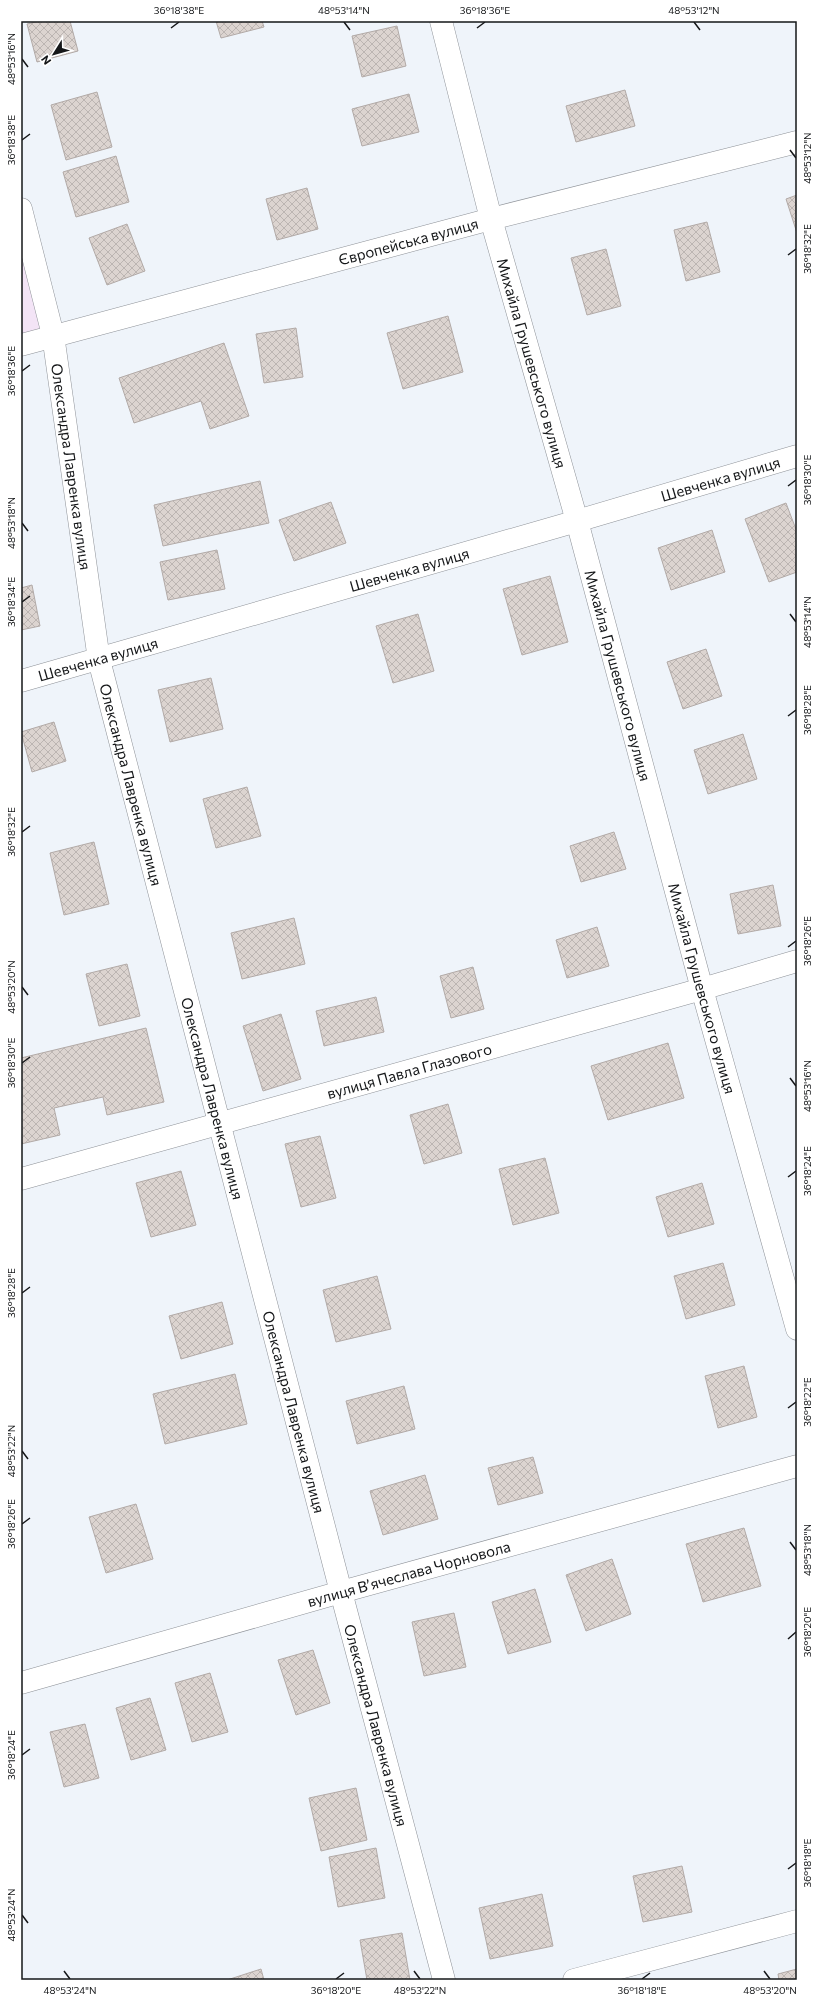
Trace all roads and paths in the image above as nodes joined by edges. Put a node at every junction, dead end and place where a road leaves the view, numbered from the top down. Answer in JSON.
{"nodes":[{"id":1,"x":441,"y":21,"type":"edge"},
{"id":2,"x":797,"y":142,"type":"edge"},
{"id":3,"x":21,"y":209,"type":"edge"},
{"id":4,"x":491,"y":219,"type":"junction"},
{"id":5,"x":53,"y":335,"type":"junction"},
{"id":6,"x":21,"y":345,"type":"edge"},
{"id":7,"x":797,"y":456,"type":"edge"},
{"id":8,"x":577,"y":521,"type":"junction"},
{"id":9,"x":99,"y":660,"type":"junction"},
{"id":10,"x":21,"y":681,"type":"edge"},
{"id":11,"x":797,"y":960,"type":"edge"},
{"id":12,"x":702,"y":989,"type":"junction"},
{"id":13,"x":219,"y":1124,"type":"junction"},
{"id":14,"x":21,"y":1179,"type":"edge"},
{"id":15,"x":797,"y":1329,"type":"edge"},
{"id":16,"x":797,"y":1466,"type":"edge"},
{"id":17,"x":341,"y":1592,"type":"junction"},
{"id":18,"x":21,"y":1683,"type":"edge"},
{"id":19,"x":797,"y":1921,"type":"edge"},
{"id":20,"x":444,"y":1980,"type":"edge"},
{"id":21,"x":574,"y":1980,"type":"edge"}],
"edges":[{"from":1,"to":4,"type":"street","name":"Михайла Грушевського вулиця"},
{"from":2,"to":4,"type":"street","name":"Європейська вулиця"},
{"from":3,"to":5,"type":"street","name":"Олександра Лавренка вулиця"},
{"from":4,"to":5,"type":"street","name":"Європейська вулиця"},
{"from":4,"to":8,"type":"street","name":"Михайла Грушевського вулиця"},
{"from":5,"to":6,"type":"street","name":"Європейська вулиця"},
{"from":5,"to":9,"type":"street","name":"Олександра Лавренка вулиця"},
{"from":7,"to":8,"type":"street","name":"Шевченка вулиця"},
{"from":8,"to":9,"type":"street","name":"Шевченка вулиця"},
{"from":8,"to":12,"type":"street","name":"Михайла Грушевського вулиця"},
{"from":9,"to":10,"type":"street","name":"Шевченка вулиця"},
{"from":9,"to":13,"type":"street","name":"Олександра Лавренка вулиця"},
{"from":11,"to":12,"type":"street","name":"вулиця Павла Глазового"},
{"from":12,"to":13,"type":"street","name":"вулиця Павла Глазового"},
{"from":12,"to":15,"type":"street","name":"Михайла Грушевського вулиця"},
{"from":13,"to":14,"type":"street","name":"вулиця Павла Глазового"},
{"from":13,"to":17,"type":"street","name":"Олександра Лавренка вулиця"},
{"from":16,"to":17,"type":"street","name":"вулиця В’ячеслава Чорновола"},
{"from":17,"to":18,"type":"street","name":"вулиця В’ячеслава Чорновола"},
{"from":17,"to":20,"type":"street","name":"Олександра Лавренка вулиця"},
{"from":19,"to":21,"type":"street"}]}
